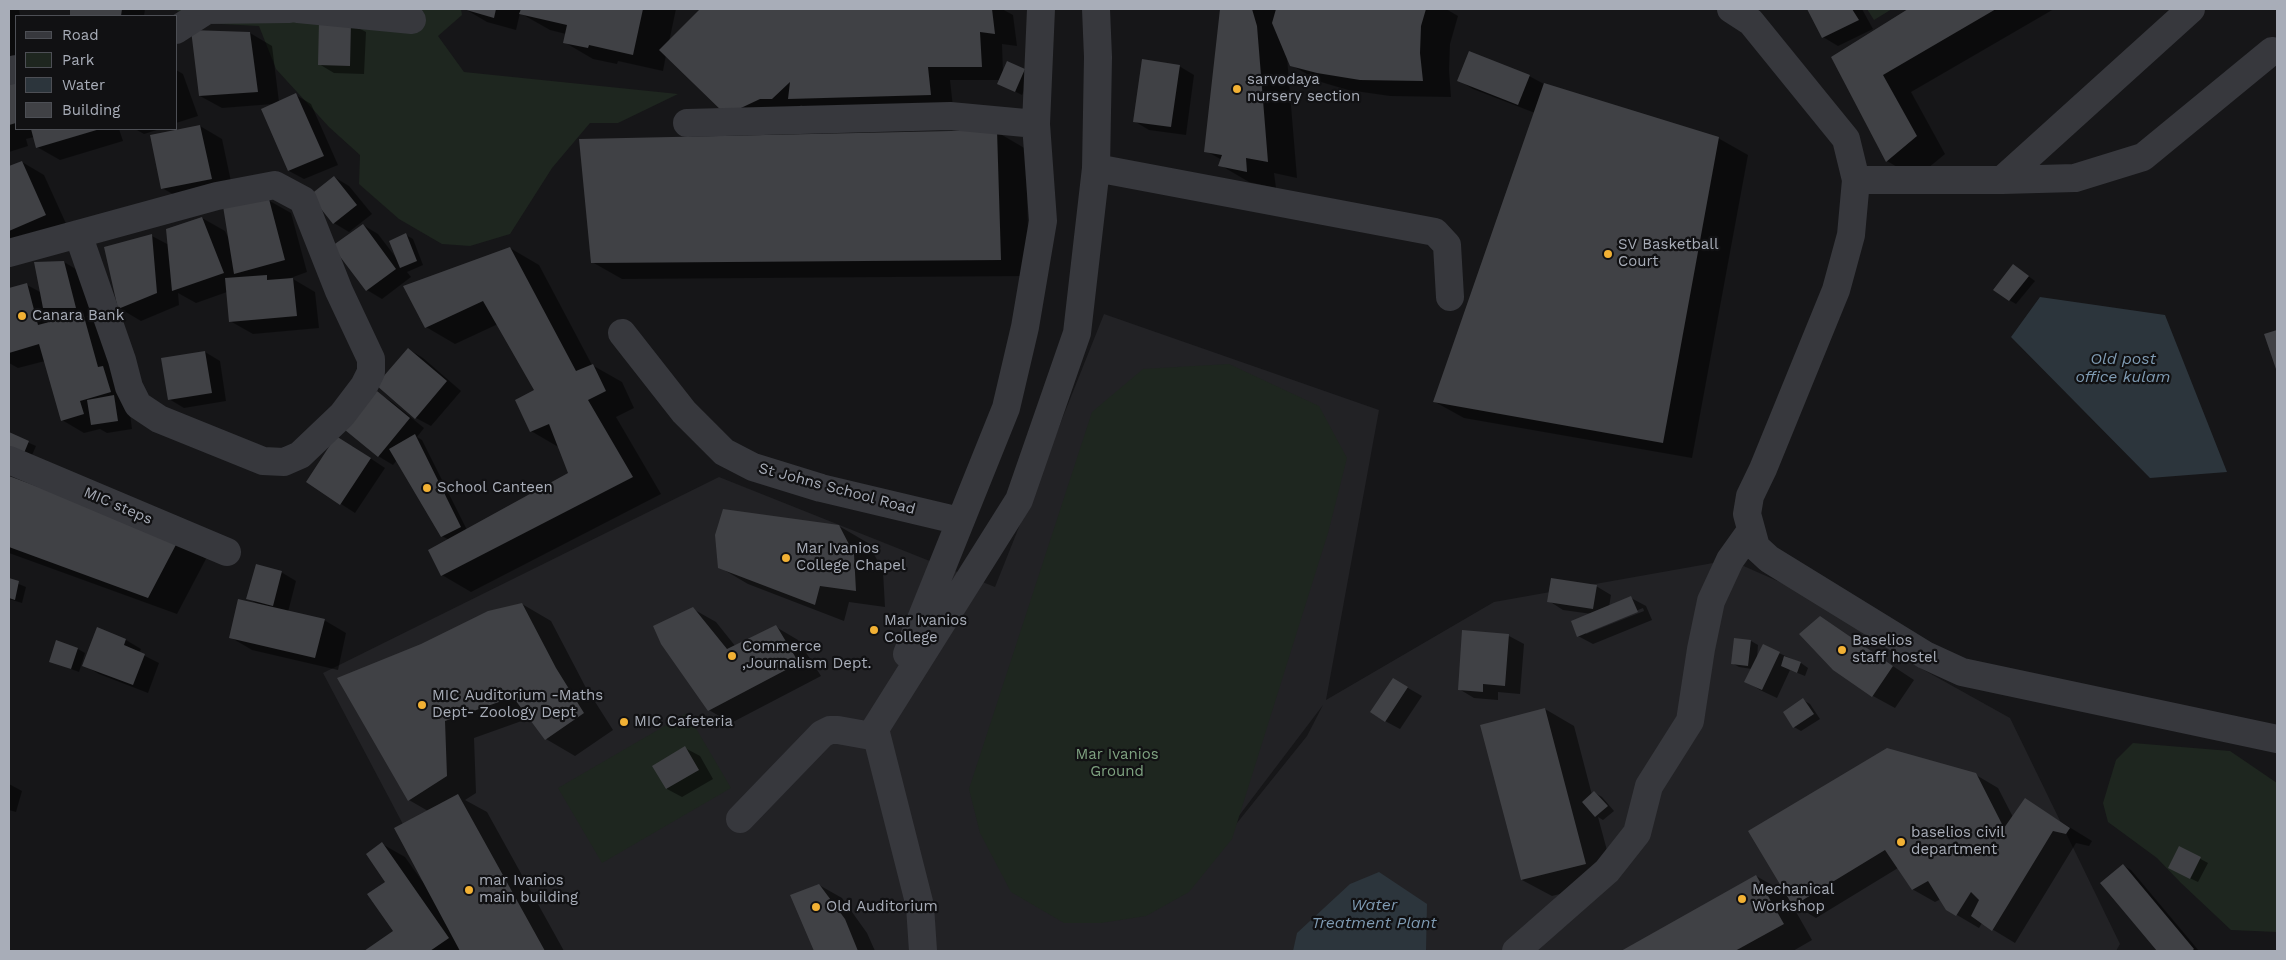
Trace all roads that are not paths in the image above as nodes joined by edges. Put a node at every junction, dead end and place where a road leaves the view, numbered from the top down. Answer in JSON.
{"nodes":[{"id":1,"x":290,"y":9,"type":"edge"},
{"id":2,"x":298,"y":9,"type":"edge"},
{"id":3,"x":1041,"y":9,"type":"edge"},
{"id":4,"x":1096,"y":9,"type":"edge"},
{"id":5,"x":1731,"y":9,"type":"edge"},
{"id":6,"x":2191,"y":9,"type":"edge"},
{"id":7,"x":412,"y":20,"type":"dead end"},
{"id":8,"x":178,"y":29,"type":"edge"},
{"id":9,"x":2272,"y":51,"type":"dead end"},
{"id":10,"x":687,"y":123,"type":"dead end"},
{"id":11,"x":1036,"y":124,"type":"junction"},
{"id":12,"x":1096,"y":168,"type":"junction"},
{"id":13,"x":1856,"y":180,"type":"junction"},
{"id":14,"x":2002,"y":180,"type":"junction"},
{"id":15,"x":78,"y":234,"type":"junction"},
{"id":16,"x":9,"y":253,"type":"edge"},
{"id":17,"x":1450,"y":297,"type":"dead end"},
{"id":18,"x":622,"y":333,"type":"dead end"},
{"id":19,"x":9,"y":460,"type":"edge"},
{"id":20,"x":960,"y":521,"type":"junction"},
{"id":21,"x":1750,"y":532,"type":"junction"},
{"id":22,"x":227,"y":552,"type":"dead end"},
{"id":23,"x":876,"y":733,"type":"junction"},
{"id":24,"x":2277,"y":739,"type":"edge"},
{"id":25,"x":740,"y":819,"type":"dead end"},
{"id":26,"x":923,"y":951,"type":"edge"},
{"id":27,"x":1516,"y":951,"type":"edge"}],
"edges":[{"from":1,"to":8,"type":"street"},
{"from":2,"to":7,"type":"street"},
{"from":3,"to":11,"type":"street"},
{"from":4,"to":12,"type":"street"},
{"from":5,"to":13,"type":"street"},
{"from":6,"to":14,"type":"street"},
{"from":9,"to":14,"type":"street"},
{"from":10,"to":11,"type":"street"},
{"from":11,"to":20,"type":"street"},
{"from":12,"to":17,"type":"street"},
{"from":12,"to":23,"type":"street"},
{"from":13,"to":14,"type":"street"},
{"from":13,"to":21,"type":"street"},
{"from":15,"to":15,"type":"street"},
{"from":15,"to":16,"type":"street"},
{"from":18,"to":20,"type":"street","name":"St Johns School Road"},
{"from":19,"to":22,"type":"street","name":"MIC steps"},
{"from":20,"to":23,"type":"street"},
{"from":21,"to":24,"type":"street"},
{"from":21,"to":27,"type":"street"},
{"from":23,"to":25,"type":"street"},
{"from":23,"to":26,"type":"street"}]}
